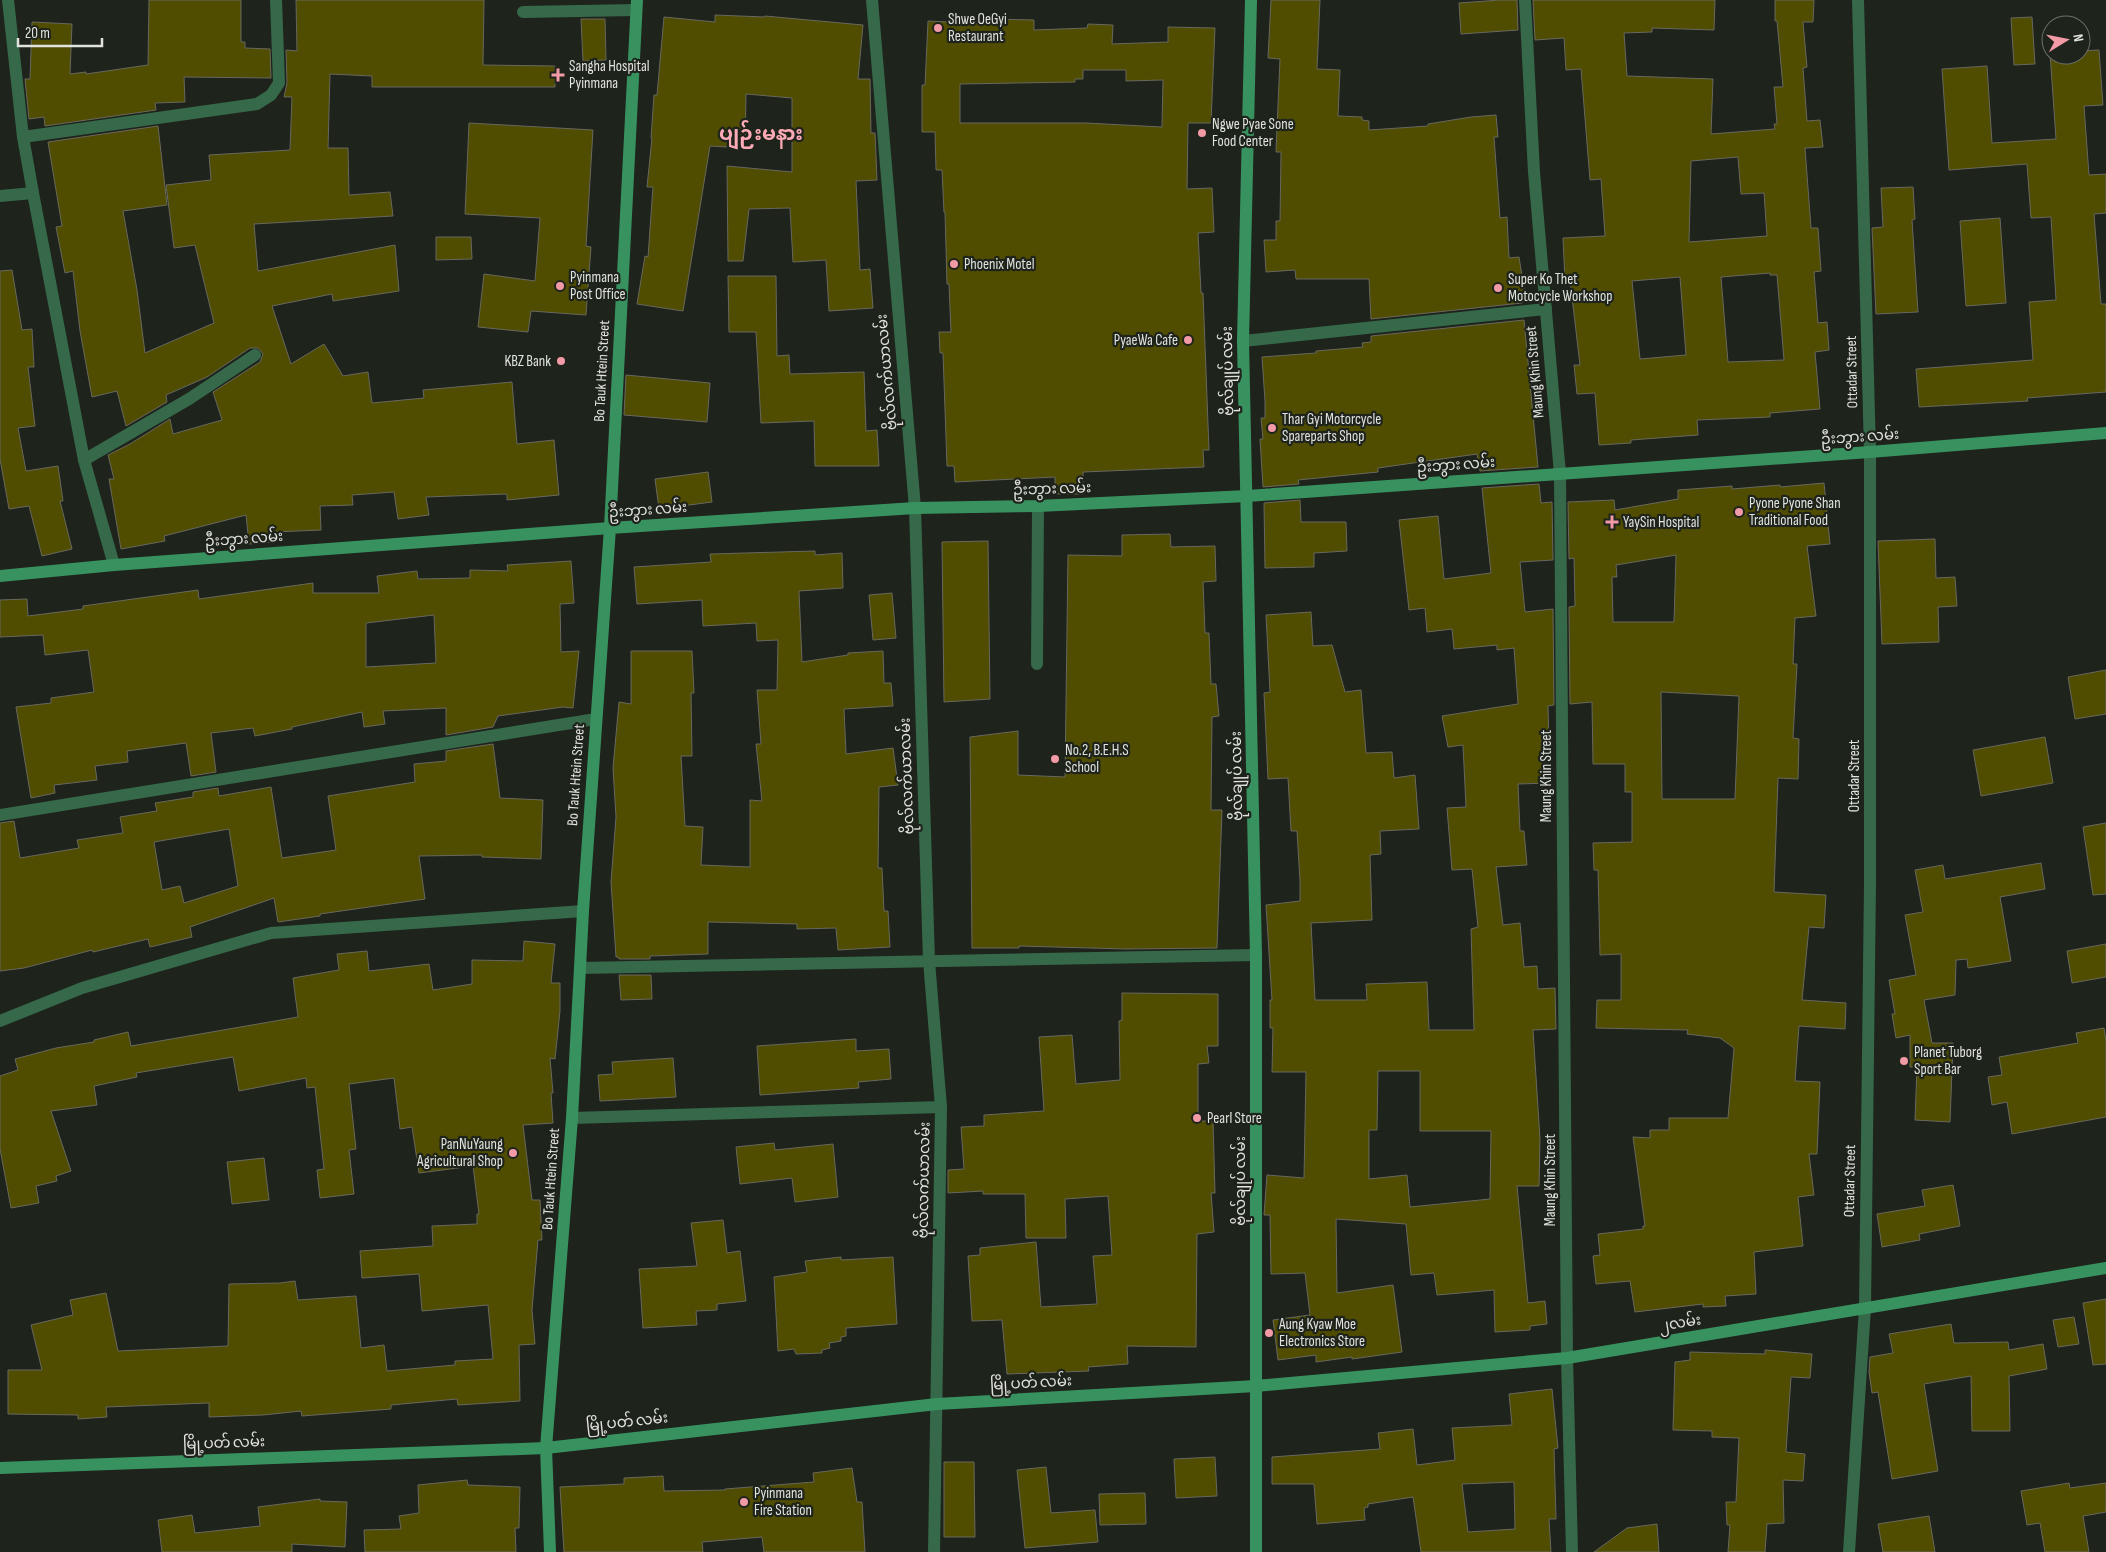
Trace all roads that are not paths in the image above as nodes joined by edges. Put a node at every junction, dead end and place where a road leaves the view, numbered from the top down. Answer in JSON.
{"nodes":[{"id":1,"x":8,"y":0,"type":"edge"},
{"id":2,"x":276,"y":0,"type":"edge"},
{"id":3,"x":872,"y":0,"type":"edge"},
{"id":4,"x":1251,"y":0,"type":"edge"},
{"id":5,"x":1525,"y":0,"type":"edge"},
{"id":6,"x":1858,"y":0,"type":"edge"},
{"id":7,"x":636,"y":5,"type":"edge"},
{"id":8,"x":523,"y":12,"type":"dead end"},
{"id":9,"x":23,"y":137,"type":"junction"},
{"id":10,"x":32,"y":193,"type":"junction"},
{"id":11,"x":0,"y":196,"type":"edge"},
{"id":12,"x":1546,"y":309,"type":"junction"},
{"id":13,"x":1243,"y":341,"type":"junction"},
{"id":14,"x":255,"y":355,"type":"dead end"},
{"id":15,"x":2106,"y":433,"type":"edge"},
{"id":16,"x":1870,"y":452,"type":"junction"},
{"id":17,"x":84,"y":460,"type":"junction"},
{"id":18,"x":1560,"y":474,"type":"junction"},
{"id":19,"x":1248,"y":496,"type":"junction"},
{"id":20,"x":1038,"y":506,"type":"junction"},
{"id":21,"x":915,"y":508,"type":"junction"},
{"id":22,"x":610,"y":528,"type":"junction"},
{"id":23,"x":114,"y":565,"type":"junction"},
{"id":24,"x":0,"y":576,"type":"edge"},
{"id":25,"x":1038,"y":664,"type":"dead end"},
{"id":26,"x":596,"y":719,"type":"junction"},
{"id":27,"x":0,"y":814,"type":"edge"},
{"id":28,"x":583,"y":911,"type":"junction"},
{"id":29,"x":1256,"y":955,"type":"junction"},
{"id":30,"x":930,"y":961,"type":"junction"},
{"id":31,"x":580,"y":968,"type":"junction"},
{"id":32,"x":0,"y":1021,"type":"edge"},
{"id":33,"x":940,"y":1107,"type":"junction"},
{"id":34,"x":572,"y":1118,"type":"junction"},
{"id":35,"x":2106,"y":1268,"type":"edge"},
{"id":36,"x":1865,"y":1308,"type":"junction"},
{"id":37,"x":1567,"y":1358,"type":"junction"},
{"id":38,"x":1256,"y":1386,"type":"junction"},
{"id":39,"x":938,"y":1404,"type":"junction"},
{"id":40,"x":546,"y":1448,"type":"junction"},
{"id":41,"x":0,"y":1468,"type":"edge"},
{"id":42,"x":550,"y":1552,"type":"edge"},
{"id":43,"x":934,"y":1552,"type":"edge"},
{"id":44,"x":1256,"y":1552,"type":"edge"},
{"id":45,"x":1572,"y":1552,"type":"edge"},
{"id":46,"x":1849,"y":1552,"type":"edge"}],
"edges":[{"from":1,"to":9,"type":"street"},
{"from":2,"to":9,"type":"street"},
{"from":3,"to":21,"type":"street","name":"ဗိုလ်လက်ယာလမ်း"},
{"from":4,"to":13,"type":"street","name":"ဗိုလ်ချုပ် လမ်း"},
{"from":5,"to":12,"type":"street","name":"Maung Khin Street"},
{"from":6,"to":16,"type":"street","name":"Ottadar Street"},
{"from":7,"to":8,"type":"street"},
{"from":7,"to":22,"type":"street","name":"Bo Tauk Htein Street"},
{"from":9,"to":10,"type":"street"},
{"from":10,"to":11,"type":"street"},
{"from":10,"to":17,"type":"street"},
{"from":12,"to":13,"type":"street"},
{"from":12,"to":18,"type":"street","name":"Maung Khin Street"},
{"from":13,"to":19,"type":"street","name":"ဗိုလ်ချုပ် လမ်း"},
{"from":14,"to":17,"type":"street"},
{"from":15,"to":16,"type":"street","name":"ဦးဘွား လမ်း"},
{"from":16,"to":18,"type":"street","name":"ဦးဘွား လမ်း"},
{"from":16,"to":36,"type":"street","name":"Ottadar Street"},
{"from":17,"to":23,"type":"street"},
{"from":18,"to":19,"type":"street","name":"ဦးဘွား လမ်း"},
{"from":18,"to":37,"type":"street","name":"Maung Khin Street"},
{"from":19,"to":20,"type":"street","name":"ဦးဘွား လမ်း"},
{"from":19,"to":29,"type":"street","name":"ဗိုလ်ချုပ် လမ်း"},
{"from":20,"to":21,"type":"street","name":"ဦးဘွား လမ်း"},
{"from":20,"to":25,"type":"street"},
{"from":21,"to":22,"type":"street","name":"ဦးဘွား လမ်း"},
{"from":21,"to":30,"type":"street","name":"ဗိုလ်လက်ယာလမ်း"},
{"from":22,"to":23,"type":"street","name":"ဦးဘွား လမ်း"},
{"from":22,"to":26,"type":"street","name":"Bo Tauk Htein Street"},
{"from":23,"to":24,"type":"street","name":"ဦးဘွား လမ်း"},
{"from":26,"to":27,"type":"street"},
{"from":26,"to":28,"type":"street","name":"Bo Tauk Htein Street"},
{"from":28,"to":31,"type":"street","name":"Bo Tauk Htein Street"},
{"from":28,"to":32,"type":"street"},
{"from":29,"to":30,"type":"street"},
{"from":29,"to":38,"type":"street","name":"ဗိုလ်ချုပ် လမ်း"},
{"from":30,"to":31,"type":"street"},
{"from":30,"to":33,"type":"street","name":"ဗိုလ်လက်ယာလမ်း"},
{"from":31,"to":34,"type":"street","name":"Bo Tauk Htein Street"},
{"from":33,"to":34,"type":"street"},
{"from":33,"to":39,"type":"street","name":"ဗိုလ်လက်ယာလမ်း"},
{"from":34,"to":40,"type":"street","name":"Bo Tauk Htein Street"},
{"from":35,"to":36,"type":"street","name":"၂လမ်း"},
{"from":36,"to":37,"type":"street","name":"၂လမ်း"},
{"from":36,"to":46,"type":"street","name":"Ottadar Street"},
{"from":37,"to":38,"type":"street","name":"၂လမ်း"},
{"from":37,"to":45,"type":"street","name":"Maung Khin Street"},
{"from":38,"to":39,"type":"street","name":"မြို့ပတ် လမ်း"},
{"from":38,"to":44,"type":"street","name":"ဗိုလ်ချုပ် လမ်း"},
{"from":39,"to":40,"type":"street","name":"မြို့ပတ် လမ်း"},
{"from":39,"to":43,"type":"street","name":"ဗိုလ်လက်ယာလမ်း"},
{"from":40,"to":41,"type":"street","name":"မြို့ပတ် လမ်း"},
{"from":40,"to":42,"type":"street","name":"Bo Tauk Htein Street"}]}
